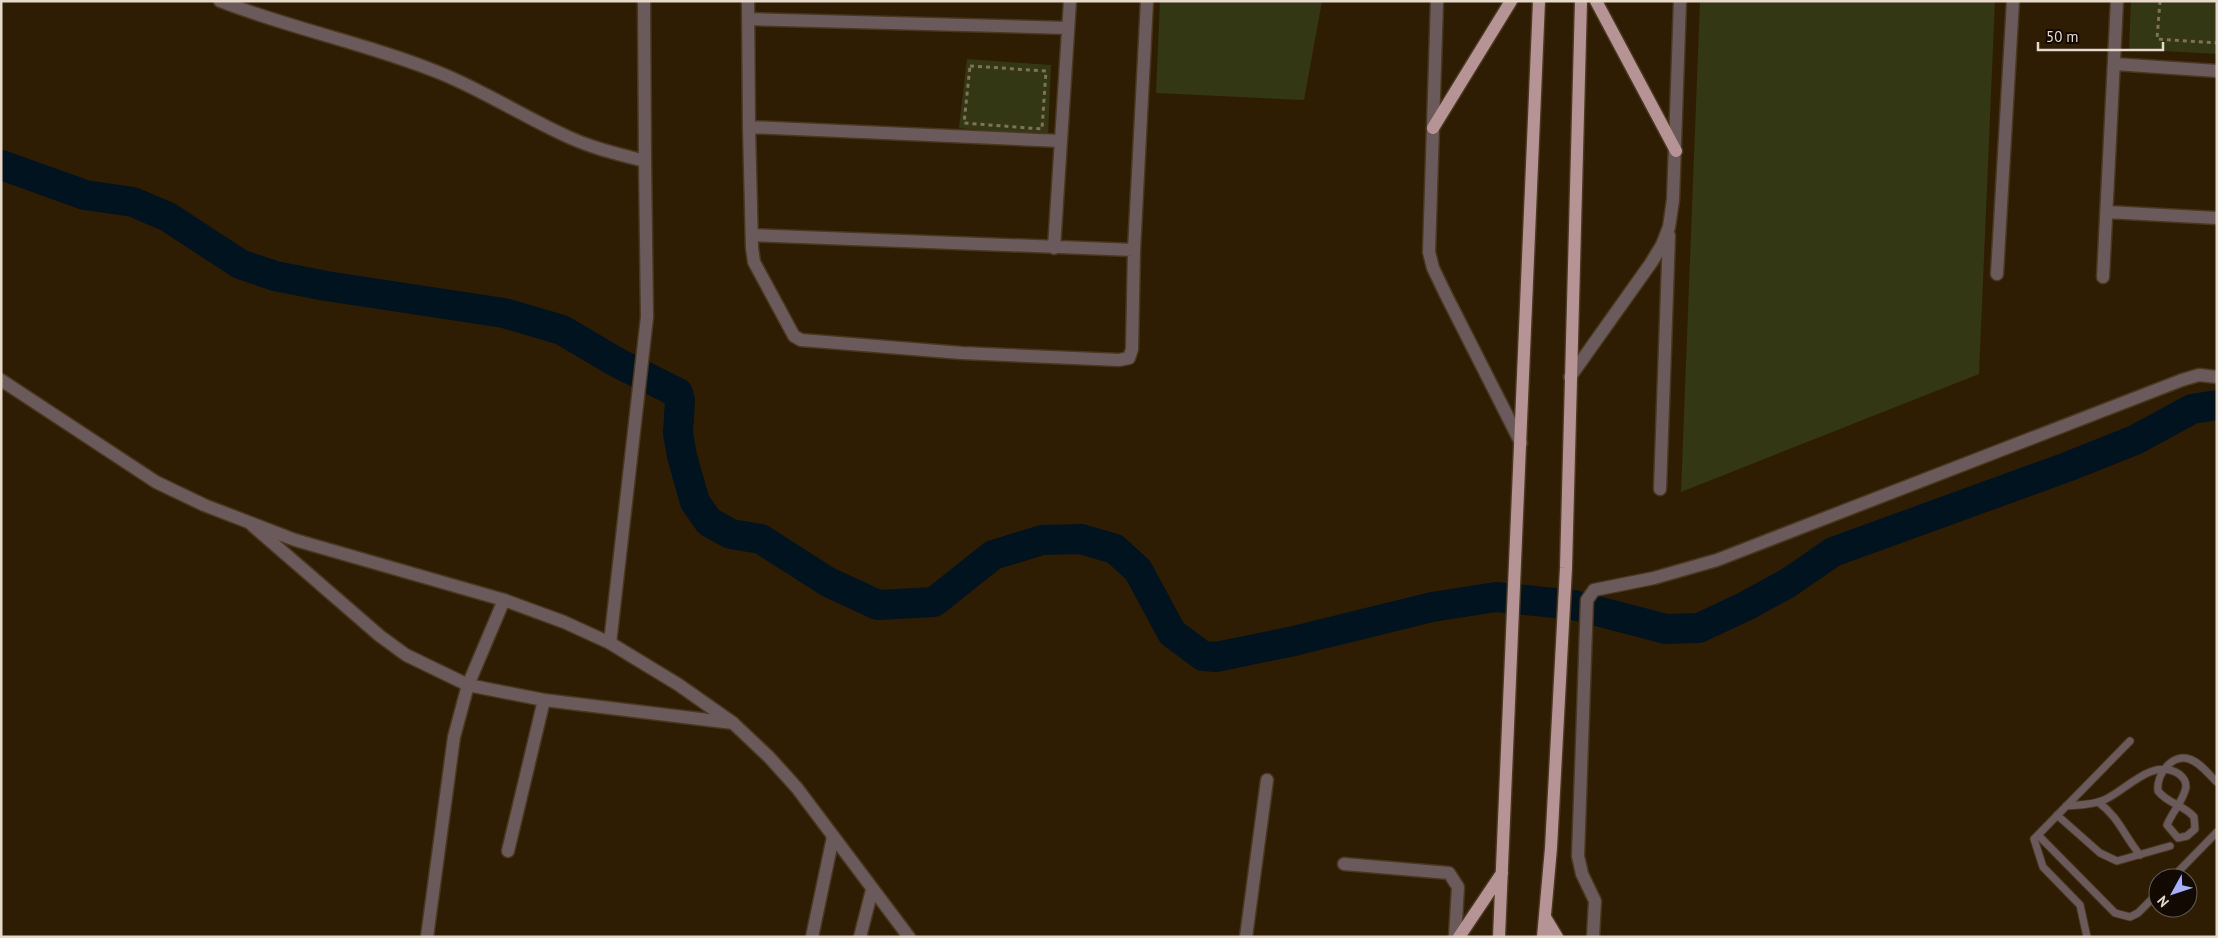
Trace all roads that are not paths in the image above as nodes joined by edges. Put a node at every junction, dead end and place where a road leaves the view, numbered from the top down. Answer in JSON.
{"nodes":[{"id":1,"x":220,"y":1,"type":"edge"},
{"id":2,"x":644,"y":1,"type":"edge"},
{"id":3,"x":748,"y":1,"type":"edge"},
{"id":4,"x":1070,"y":1,"type":"edge"},
{"id":5,"x":1147,"y":1,"type":"edge"},
{"id":6,"x":1437,"y":1,"type":"edge"},
{"id":7,"x":1511,"y":1,"type":"edge"},
{"id":8,"x":1539,"y":1,"type":"edge"},
{"id":9,"x":1581,"y":1,"type":"edge"},
{"id":10,"x":1596,"y":1,"type":"edge"},
{"id":11,"x":1680,"y":1,"type":"edge"},
{"id":12,"x":2014,"y":1,"type":"edge"},
{"id":13,"x":2117,"y":1,"type":"edge"},
{"id":14,"x":238,"y":5,"type":"edge"},
{"id":15,"x":748,"y":19,"type":"junction"},
{"id":16,"x":1068,"y":28,"type":"junction"},
{"id":17,"x":2114,"y":64,"type":"junction"},
{"id":18,"x":2217,"y":71,"type":"edge"},
{"id":19,"x":749,"y":127,"type":"junction"},
{"id":20,"x":1433,"y":128,"type":"junction"},
{"id":21,"x":1061,"y":140,"type":"junction"},
{"id":22,"x":1676,"y":151,"type":"junction"},
{"id":23,"x":645,"y":161,"type":"junction"},
{"id":24,"x":2107,"y":212,"type":"junction"},
{"id":25,"x":2217,"y":218,"type":"edge"},
{"id":26,"x":1669,"y":226,"type":"junction"},
{"id":27,"x":752,"y":235,"type":"junction"},
{"id":28,"x":1054,"y":248,"type":"junction"},
{"id":29,"x":1134,"y":250,"type":"junction"},
{"id":30,"x":1997,"y":274,"type":"dead end"},
{"id":31,"x":2103,"y":278,"type":"dead end"},
{"id":32,"x":2217,"y":376,"type":"edge"},
{"id":33,"x":1570,"y":377,"type":"junction"},
{"id":34,"x":1,"y":380,"type":"edge"},
{"id":35,"x":1521,"y":442,"type":"junction"},
{"id":36,"x":1660,"y":490,"type":"dead end"},
{"id":37,"x":252,"y":525,"type":"junction"},
{"id":38,"x":504,"y":600,"type":"junction"},
{"id":39,"x":610,"y":643,"type":"junction"},
{"id":40,"x":468,"y":685,"type":"junction"},
{"id":41,"x":544,"y":700,"type":"junction"},
{"id":42,"x":732,"y":723,"type":"junction"},
{"id":43,"x":2130,"y":741,"type":"dead end"},
{"id":44,"x":2163,"y":770,"type":"junction"},
{"id":45,"x":1267,"y":780,"type":"dead end"},
{"id":46,"x":2217,"y":782,"type":"edge"},
{"id":47,"x":2098,"y":802,"type":"junction"},
{"id":48,"x":2178,"y":805,"type":"junction"},
{"id":49,"x":2066,"y":806,"type":"junction"},
{"id":50,"x":2057,"y":816,"type":"junction"},
{"id":51,"x":2217,"y":832,"type":"edge"},
{"id":52,"x":2038,"y":835,"type":"junction"},
{"id":53,"x":832,"y":837,"type":"junction"},
{"id":54,"x":2170,"y":846,"type":"dead end"},
{"id":55,"x":508,"y":851,"type":"dead end"},
{"id":56,"x":2140,"y":855,"type":"junction"},
{"id":57,"x":1344,"y":864,"type":"dead end"},
{"id":58,"x":2182,"y":868,"type":"edge"},
{"id":59,"x":1502,"y":873,"type":"junction"},
{"id":60,"x":872,"y":890,"type":"junction"},
{"id":61,"x":2148,"y":903,"type":"edge"},
{"id":62,"x":1545,"y":917,"type":"junction"},
{"id":63,"x":427,"y":937,"type":"edge"},
{"id":64,"x":812,"y":937,"type":"edge"},
{"id":65,"x":860,"y":937,"type":"edge"},
{"id":66,"x":909,"y":937,"type":"edge"},
{"id":67,"x":1246,"y":937,"type":"edge"},
{"id":68,"x":1455,"y":937,"type":"edge"},
{"id":69,"x":1459,"y":937,"type":"edge"},
{"id":70,"x":1499,"y":937,"type":"edge"},
{"id":71,"x":1543,"y":937,"type":"edge"},
{"id":72,"x":1557,"y":937,"type":"edge"},
{"id":73,"x":1593,"y":937,"type":"edge"},
{"id":74,"x":2087,"y":937,"type":"edge"}],
"edges":[{"from":1,"to":14,"type":"street"},
{"from":2,"to":23,"type":"street"},
{"from":3,"to":15,"type":"street"},
{"from":4,"to":16,"type":"street"},
{"from":5,"to":29,"type":"street"},
{"from":6,"to":20,"type":"street"},
{"from":7,"to":20,"type":"main road"},
{"from":8,"to":35,"type":"main road"},
{"from":9,"to":33,"type":"main road"},
{"from":10,"to":22,"type":"main road"},
{"from":11,"to":22,"type":"street"},
{"from":12,"to":30,"type":"street"},
{"from":13,"to":17,"type":"street"},
{"from":14,"to":23,"type":"street"},
{"from":15,"to":16,"type":"street"},
{"from":15,"to":19,"type":"street"},
{"from":16,"to":21,"type":"street"},
{"from":17,"to":18,"type":"street"},
{"from":17,"to":24,"type":"street"},
{"from":19,"to":21,"type":"street"},
{"from":19,"to":27,"type":"street"},
{"from":20,"to":35,"type":"street"},
{"from":21,"to":28,"type":"street"},
{"from":22,"to":26,"type":"street"},
{"from":23,"to":39,"type":"street"},
{"from":24,"to":25,"type":"street"},
{"from":24,"to":31,"type":"street"},
{"from":26,"to":33,"type":"street"},
{"from":26,"to":36,"type":"street"},
{"from":27,"to":28,"type":"street"},
{"from":27,"to":29,"type":"street"},
{"from":28,"to":29,"type":"street"},
{"from":32,"to":73,"type":"street"},
{"from":33,"to":62,"type":"main road"},
{"from":34,"to":37,"type":"street"},
{"from":35,"to":59,"type":"main road"},
{"from":37,"to":38,"type":"street"},
{"from":37,"to":40,"type":"street"},
{"from":38,"to":39,"type":"street"},
{"from":38,"to":40,"type":"street"},
{"from":39,"to":42,"type":"street"},
{"from":40,"to":41,"type":"street"},
{"from":40,"to":63,"type":"street"},
{"from":41,"to":42,"type":"street"},
{"from":41,"to":55,"type":"street"},
{"from":42,"to":53,"type":"street"},
{"from":43,"to":49,"type":"lane"},
{"from":44,"to":46,"type":"lane"},
{"from":44,"to":47,"type":"lane"},
{"from":44,"to":48,"type":"lane"},
{"from":44,"to":48,"type":"lane"},
{"from":45,"to":67,"type":"street"},
{"from":47,"to":49,"type":"lane"},
{"from":47,"to":56,"type":"lane"},
{"from":48,"to":48,"type":"lane"},
{"from":49,"to":50,"type":"lane"},
{"from":50,"to":52,"type":"lane"},
{"from":50,"to":56,"type":"lane"},
{"from":51,"to":58,"type":"lane"},
{"from":52,"to":61,"type":"lane"},
{"from":52,"to":74,"type":"lane"},
{"from":53,"to":60,"type":"street"},
{"from":53,"to":64,"type":"street"},
{"from":54,"to":56,"type":"lane"},
{"from":57,"to":68,"type":"street"},
{"from":59,"to":69,"type":"main road"},
{"from":59,"to":70,"type":"main road"},
{"from":60,"to":65,"type":"street"},
{"from":60,"to":66,"type":"street"},
{"from":62,"to":71,"type":"main road"},
{"from":62,"to":72,"type":"main road"}]}
